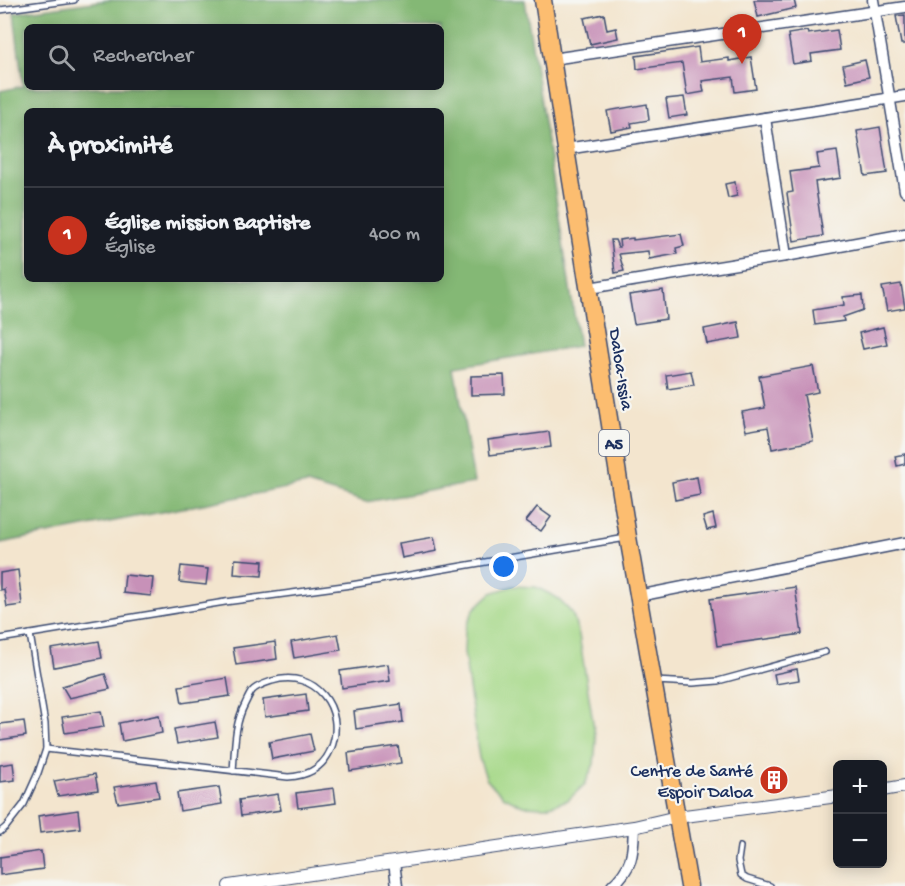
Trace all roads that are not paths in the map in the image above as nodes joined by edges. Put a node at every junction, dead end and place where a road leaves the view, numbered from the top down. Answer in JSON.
{"nodes":[{"id":1,"x":72,"y":0,"type":"edge"},
{"id":2,"x":543,"y":0,"type":"edge"},
{"id":3,"x":873,"y":0,"type":"edge"},
{"id":4,"x":905,"y":7,"type":"edge"},
{"id":5,"x":0,"y":10,"type":"edge"},
{"id":6,"x":875,"y":12,"type":"junction"},
{"id":7,"x":552,"y":59,"type":"junction"},
{"id":8,"x":905,"y":96,"type":"edge"},
{"id":9,"x":890,"y":99,"type":"junction"},
{"id":10,"x":765,"y":118,"type":"junction"},
{"id":11,"x":566,"y":149,"type":"junction"},
{"id":12,"x":905,"y":191,"type":"edge"},
{"id":13,"x":905,"y":234,"type":"edge"},
{"id":14,"x":786,"y":256,"type":"junction"},
{"id":15,"x":589,"y":288,"type":"junction"},
{"id":16,"x":628,"y":537,"type":"junction"},
{"id":17,"x":905,"y":543,"type":"edge"},
{"id":18,"x":638,"y":596,"type":"junction"},
{"id":19,"x":30,"y":634,"type":"junction"},
{"id":20,"x":0,"y":639,"type":"edge"},
{"id":21,"x":825,"y":652,"type":"dead end"},
{"id":22,"x":653,"y":681,"type":"junction"},
{"id":23,"x":46,"y":749,"type":"junction"},
{"id":24,"x":233,"y":771,"type":"junction"},
{"id":25,"x":905,"y":786,"type":"edge"},
{"id":26,"x":887,"y":789,"type":"edge"},
{"id":27,"x":833,"y":797,"type":"edge"},
{"id":28,"x":677,"y":817,"type":"junction"},
{"id":29,"x":634,"y":827,"type":"junction"},
{"id":30,"x":0,"y":832,"type":"edge"},
{"id":31,"x":740,"y":847,"type":"dead end"},
{"id":32,"x":394,"y":862,"type":"junction"},
{"id":33,"x":229,"y":886,"type":"edge"},
{"id":34,"x":397,"y":886,"type":"edge"},
{"id":35,"x":612,"y":886,"type":"edge"},
{"id":36,"x":689,"y":886,"type":"edge"},
{"id":37,"x":770,"y":886,"type":"edge"}],
"edges":[{"from":1,"to":5,"type":"lane"},
{"from":2,"to":7,"type":"main road","name":"Daloa-Issia","number":"A5"},
{"from":3,"to":6,"type":"street"},
{"from":4,"to":6,"type":"street"},
{"from":6,"to":7,"type":"street"},
{"from":6,"to":9,"type":"street"},
{"from":7,"to":11,"type":"main road","name":"Daloa-Issia","number":"A5"},
{"from":8,"to":9,"type":"street"},
{"from":9,"to":10,"type":"street"},
{"from":9,"to":12,"type":"street"},
{"from":10,"to":11,"type":"street"},
{"from":10,"to":14,"type":"street"},
{"from":11,"to":15,"type":"main road","name":"Daloa-Issia","number":"A5"},
{"from":13,"to":14,"type":"street"},
{"from":14,"to":15,"type":"street"},
{"from":15,"to":16,"type":"main road","name":"Daloa-Issia","number":"A5"},
{"from":16,"to":18,"type":"main road","name":"Daloa-Issia","number":"A5"},
{"from":16,"to":19,"type":"lane"},
{"from":17,"to":18,"type":"street"},
{"from":18,"to":22,"type":"main road","name":"Daloa-Issia","number":"A5"},
{"from":19,"to":20,"type":"lane"},
{"from":19,"to":23,"type":"lane"},
{"from":21,"to":22,"type":"lane"},
{"from":22,"to":28,"type":"main road","name":"Daloa-Issia","number":"A5"},
{"from":23,"to":24,"type":"lane"},
{"from":23,"to":30,"type":"lane"},
{"from":24,"to":24,"type":"lane"},
{"from":25,"to":26,"type":"street"},
{"from":27,"to":28,"type":"street"},
{"from":28,"to":29,"type":"street"},
{"from":28,"to":36,"type":"main road","name":"Daloa-Issia","number":"A5"},
{"from":29,"to":32,"type":"street"},
{"from":29,"to":35,"type":"street"},
{"from":31,"to":37,"type":"lane"},
{"from":32,"to":33,"type":"street"},
{"from":32,"to":34,"type":"street"}]}
